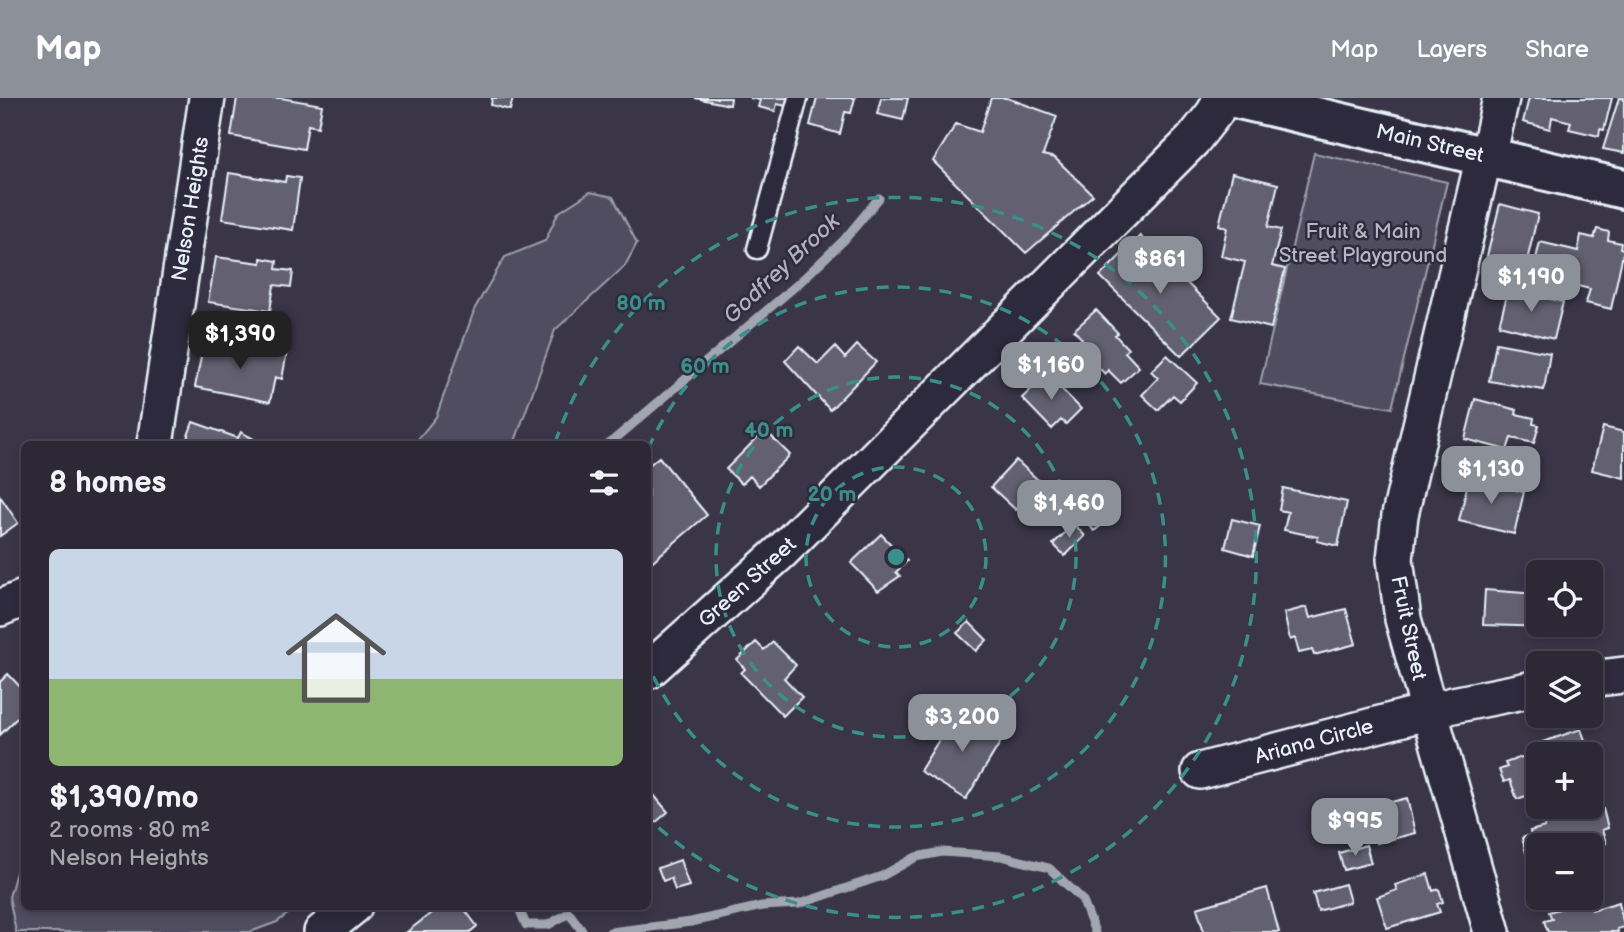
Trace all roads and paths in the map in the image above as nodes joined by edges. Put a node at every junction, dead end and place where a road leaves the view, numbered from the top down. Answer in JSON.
{"nodes":[{"id":1,"x":207,"y":98,"type":"edge"},
{"id":2,"x":798,"y":98,"type":"edge"},
{"id":3,"x":1221,"y":98,"type":"edge"},
{"id":4,"x":1236,"y":98,"type":"edge"},
{"id":5,"x":1501,"y":98,"type":"edge"},
{"id":6,"x":1486,"y":156,"type":"junction"},
{"id":7,"x":1624,"y":189,"type":"edge"},
{"id":8,"x":757,"y":249,"type":"dead end"},
{"id":9,"x":155,"y":441,"type":"edge"},
{"id":10,"x":21,"y":599,"type":"edge"},
{"id":11,"x":0,"y":608,"type":"edge"},
{"id":12,"x":651,"y":668,"type":"edge"},
{"id":13,"x":1624,"y":675,"type":"edge"},
{"id":14,"x":1603,"y":678,"type":"edge"},
{"id":15,"x":1526,"y":691,"type":"edge"},
{"id":16,"x":1429,"y":711,"type":"junction"},
{"id":17,"x":1200,"y":771,"type":"dead end"},
{"id":18,"x":349,"y":910,"type":"edge"},
{"id":19,"x":322,"y":932,"type":"edge"},
{"id":20,"x":1492,"y":932,"type":"edge"}],
"edges":[{"from":1,"to":9,"type":"street","name":"Nelson Heights"},
{"from":2,"to":8,"type":"lane"},
{"from":3,"to":12,"type":"street","name":"Green Street"},
{"from":4,"to":6,"type":"main road","name":"Main Street"},
{"from":5,"to":6,"type":"street","name":"Fruit Street"},
{"from":6,"to":7,"type":"main road","name":"Main Street"},
{"from":6,"to":16,"type":"street","name":"Fruit Street"},
{"from":10,"to":11,"type":"street"},
{"from":13,"to":14,"type":"street"},
{"from":15,"to":16,"type":"street","name":"Ariana Circle"},
{"from":16,"to":17,"type":"street","name":"Ariana Circle"},
{"from":16,"to":20,"type":"street","name":"Fruit Street"},
{"from":18,"to":19,"type":"street"}]}
